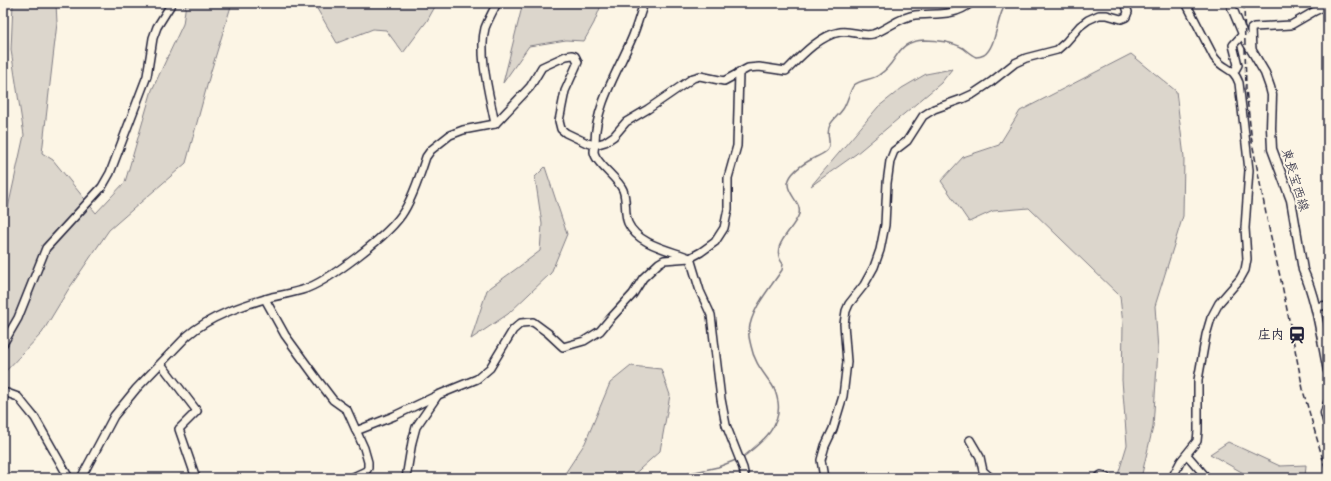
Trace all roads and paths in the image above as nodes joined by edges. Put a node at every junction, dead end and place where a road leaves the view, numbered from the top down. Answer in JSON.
{"nodes":[{"id":1,"x":172,"y":3,"type":"edge"},
{"id":2,"x":497,"y":3,"type":"edge"},
{"id":3,"x":644,"y":3,"type":"edge"},
{"id":4,"x":971,"y":3,"type":"edge"},
{"id":5,"x":1125,"y":3,"type":"edge"},
{"id":6,"x":1186,"y":3,"type":"edge"},
{"id":7,"x":1230,"y":3,"type":"edge"},
{"id":8,"x":1328,"y":5,"type":"edge"},
{"id":9,"x":1242,"y":34,"type":"junction"},
{"id":10,"x":1252,"y":53,"type":"junction"},
{"id":11,"x":739,"y":72,"type":"junction"},
{"id":12,"x":1234,"y":72,"type":"junction"},
{"id":13,"x":495,"y":124,"type":"junction"},
{"id":14,"x":595,"y":145,"type":"junction"},
{"id":15,"x":690,"y":258,"type":"junction"},
{"id":16,"x":265,"y":299,"type":"junction"},
{"id":17,"x":1328,"y":306,"type":"edge"},
{"id":18,"x":1315,"y":307,"type":"junction"},
{"id":19,"x":3,"y":344,"type":"edge"},
{"id":20,"x":161,"y":364,"type":"junction"},
{"id":21,"x":1328,"y":371,"type":"edge"},
{"id":22,"x":3,"y":394,"type":"edge"},
{"id":23,"x":438,"y":395,"type":"junction"},
{"id":24,"x":1328,"y":403,"type":"edge"},
{"id":25,"x":1328,"y":424,"type":"edge"},
{"id":26,"x":356,"y":432,"type":"junction"},
{"id":27,"x":970,"y":440,"type":"dead end"},
{"id":28,"x":1187,"y":455,"type":"junction"},
{"id":29,"x":69,"y":478,"type":"edge"},
{"id":30,"x":81,"y":478,"type":"edge"},
{"id":31,"x":196,"y":478,"type":"edge"},
{"id":32,"x":351,"y":478,"type":"edge"},
{"id":33,"x":406,"y":478,"type":"edge"},
{"id":34,"x":745,"y":478,"type":"edge"},
{"id":35,"x":824,"y":478,"type":"edge"},
{"id":36,"x":991,"y":478,"type":"edge"},
{"id":37,"x":1098,"y":478,"type":"edge"},
{"id":38,"x":1107,"y":478,"type":"edge"},
{"id":39,"x":1172,"y":478,"type":"edge"},
{"id":40,"x":1207,"y":478,"type":"edge"}],
"edges":[{"from":1,"to":19,"type":"street"},
{"from":2,"to":13,"type":"street"},
{"from":3,"to":14,"type":"street"},
{"from":4,"to":11,"type":"street"},
{"from":5,"to":35,"type":"street"},
{"from":6,"to":12,"type":"street"},
{"from":7,"to":9,"type":"main road","name":"東長宝西線"},
{"from":8,"to":10,"type":"street"},
{"from":9,"to":10,"type":"main road","name":"東長宝西線"},
{"from":9,"to":12,"type":"street"},
{"from":10,"to":18,"type":"main road","name":"東長宝西線"},
{"from":11,"to":14,"type":"street"},
{"from":11,"to":15,"type":"street"},
{"from":12,"to":28,"type":"street"},
{"from":13,"to":14,"type":"street"},
{"from":13,"to":16,"type":"street"},
{"from":14,"to":15,"type":"street"},
{"from":15,"to":23,"type":"street"},
{"from":15,"to":34,"type":"street"},
{"from":16,"to":20,"type":"street"},
{"from":16,"to":26,"type":"street"},
{"from":17,"to":18,"type":"street"},
{"from":18,"to":21,"type":"main road","name":"東長宝西線"},
{"from":20,"to":30,"type":"street"},
{"from":20,"to":31,"type":"street"},
{"from":22,"to":29,"type":"street"},
{"from":23,"to":26,"type":"street"},
{"from":23,"to":33,"type":"street"},
{"from":24,"to":25,"type":"main road"},
{"from":26,"to":32,"type":"street"},
{"from":27,"to":36,"type":"street"},
{"from":28,"to":39,"type":"street"},
{"from":28,"to":40,"type":"street"},
{"from":37,"to":38,"type":"street"}]}
